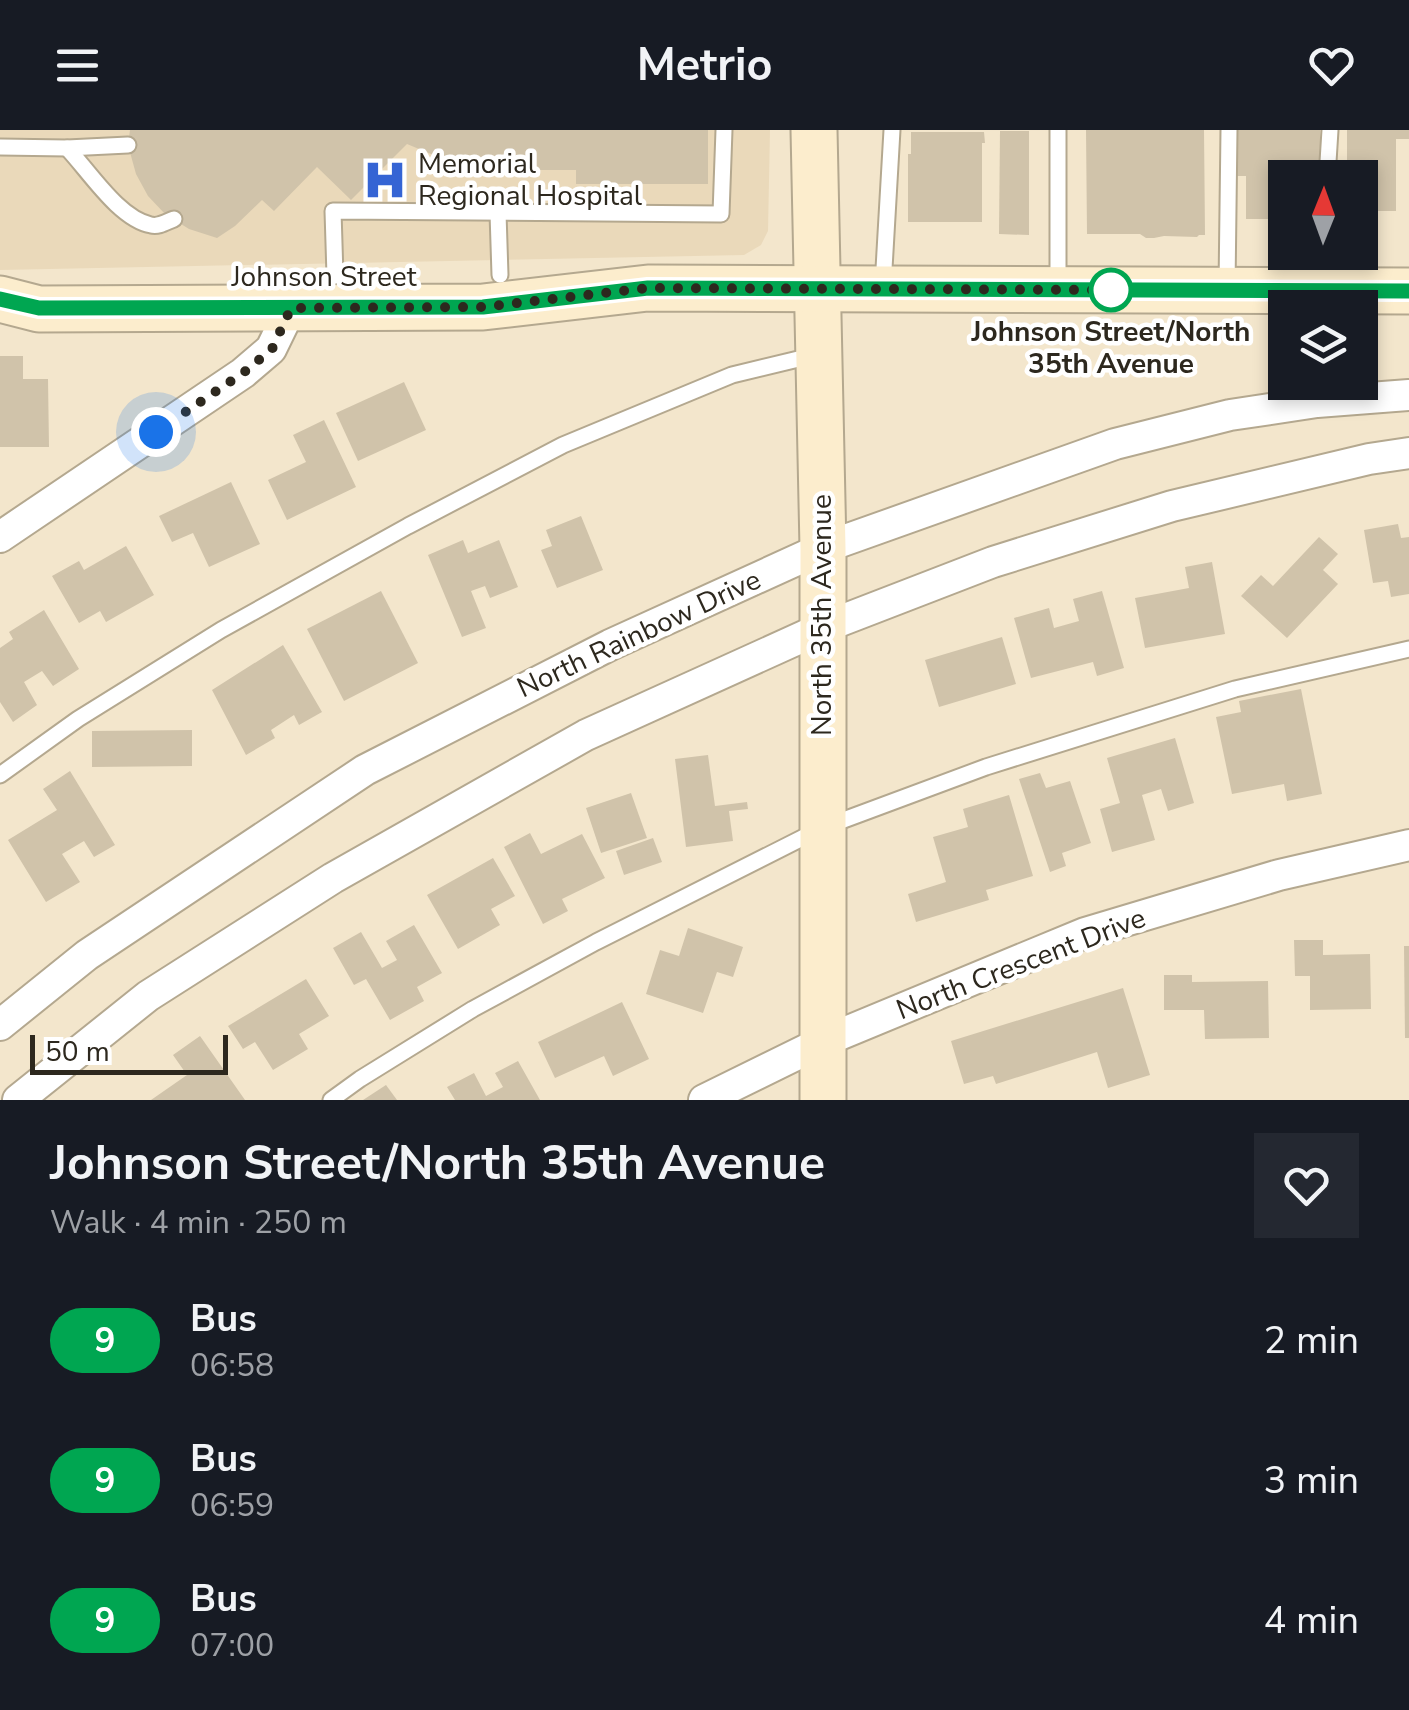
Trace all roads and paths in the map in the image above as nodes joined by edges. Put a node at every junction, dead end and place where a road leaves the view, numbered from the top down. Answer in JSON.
{"nodes":[{"id":1,"x":724,"y":130,"type":"edge"},
{"id":2,"x":814,"y":130,"type":"edge"},
{"id":3,"x":892,"y":130,"type":"edge"},
{"id":4,"x":1058,"y":130,"type":"edge"},
{"id":5,"x":1229,"y":130,"type":"edge"},
{"id":6,"x":1330,"y":130,"type":"edge"},
{"id":7,"x":128,"y":145,"type":"dead end"},
{"id":8,"x":0,"y":147,"type":"edge"},
{"id":9,"x":67,"y":148,"type":"junction"},
{"id":10,"x":1328,"y":160,"type":"edge"},
{"id":11,"x":498,"y":212,"type":"junction"},
{"id":12,"x":174,"y":219,"type":"dead end"},
{"id":13,"x":1322,"y":272,"type":"edge"},
{"id":14,"x":500,"y":275,"type":"junction"},
{"id":15,"x":335,"y":276,"type":"junction"},
{"id":16,"x":648,"y":288,"type":"junction"},
{"id":17,"x":818,"y":289,"type":"junction"},
{"id":18,"x":882,"y":290,"type":"junction"},
{"id":19,"x":1058,"y":290,"type":"junction"},
{"id":20,"x":1226,"y":291,"type":"junction"},
{"id":21,"x":1409,"y":291,"type":"edge"},
{"id":22,"x":0,"y":296,"type":"edge"},
{"id":23,"x":291,"y":308,"type":"junction"},
{"id":24,"x":819,"y":354,"type":"junction"},
{"id":25,"x":1409,"y":395,"type":"edge"},
{"id":26,"x":1409,"y":453,"type":"edge"},
{"id":27,"x":4,"y":528,"type":"edge"},
{"id":28,"x":823,"y":548,"type":"junction"},
{"id":29,"x":822,"y":628,"type":"junction"},
{"id":30,"x":1409,"y":649,"type":"edge"},
{"id":31,"x":0,"y":775,"type":"edge"},
{"id":32,"x":822,"y":828,"type":"junction"},
{"id":33,"x":1409,"y":845,"type":"edge"},
{"id":34,"x":0,"y":1025,"type":"edge"},
{"id":35,"x":822,"y":1042,"type":"junction"},
{"id":36,"x":18,"y":1100,"type":"edge"},
{"id":37,"x":332,"y":1100,"type":"edge"},
{"id":38,"x":704,"y":1100,"type":"edge"},
{"id":39,"x":823,"y":1100,"type":"edge"}],
"edges":[{"from":1,"to":11,"type":"lane"},
{"from":2,"to":17,"type":"street","name":"North 35th Avenue"},
{"from":3,"to":18,"type":"lane"},
{"from":4,"to":19,"type":"lane"},
{"from":5,"to":20,"type":"lane"},
{"from":6,"to":10,"type":"lane"},
{"from":7,"to":9,"type":"lane"},
{"from":8,"to":9,"type":"lane"},
{"from":9,"to":12,"type":"lane"},
{"from":11,"to":14,"type":"lane"},
{"from":11,"to":15,"type":"lane"},
{"from":13,"to":20,"type":"street","name":"Johnson Street"},
{"from":13,"to":21,"type":"street","name":"Johnson Street"},
{"from":14,"to":15,"type":"street","name":"Johnson Street"},
{"from":14,"to":16,"type":"street","name":"Johnson Street"},
{"from":15,"to":22,"type":"street","name":"Johnson Street"},
{"from":16,"to":17,"type":"street","name":"Johnson Street"},
{"from":16,"to":23,"type":"street","name":"Johnson Street"},
{"from":17,"to":18,"type":"street","name":"Johnson Street"},
{"from":17,"to":24,"type":"street","name":"North 35th Avenue"},
{"from":18,"to":19,"type":"street","name":"Johnson Street"},
{"from":19,"to":20,"type":"street","name":"Johnson Street"},
{"from":22,"to":23,"type":"street","name":"Johnson Street"},
{"from":23,"to":27,"type":"street"},
{"from":24,"to":28,"type":"street","name":"North 35th Avenue"},
{"from":24,"to":31,"type":"lane"},
{"from":25,"to":28,"type":"street","name":"North Rainbow Drive"},
{"from":26,"to":29,"type":"street"},
{"from":28,"to":29,"type":"street","name":"North 35th Avenue"},
{"from":28,"to":34,"type":"street","name":"North Rainbow Drive"},
{"from":29,"to":32,"type":"street","name":"North 35th Avenue"},
{"from":29,"to":36,"type":"street"},
{"from":30,"to":32,"type":"lane"},
{"from":32,"to":35,"type":"street","name":"North 35th Avenue"},
{"from":32,"to":37,"type":"lane"},
{"from":33,"to":35,"type":"street","name":"North Crescent Drive"},
{"from":35,"to":38,"type":"street","name":"North Crescent Drive"},
{"from":35,"to":39,"type":"street","name":"North 35th Avenue"}]}
